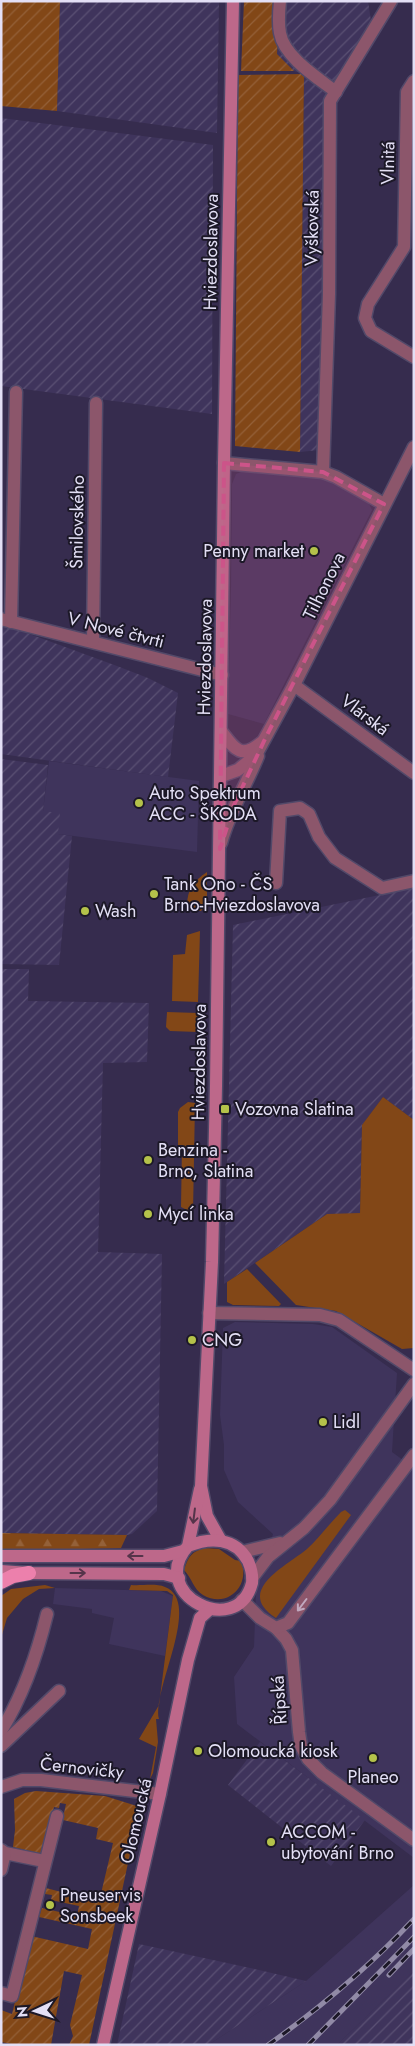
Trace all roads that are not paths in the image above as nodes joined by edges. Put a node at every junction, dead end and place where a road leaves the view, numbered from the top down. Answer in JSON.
{"nodes":[{"id":1,"x":233,"y":1,"type":"edge"},
{"id":2,"x":280,"y":1,"type":"edge"},
{"id":3,"x":391,"y":1,"type":"edge"},
{"id":4,"x":414,"y":82,"type":"edge"},
{"id":5,"x":336,"y":92,"type":"junction"},
{"id":6,"x":414,"y":231,"type":"edge"},
{"id":7,"x":404,"y":247,"type":"junction"},
{"id":8,"x":414,"y":357,"type":"edge"},
{"id":9,"x":16,"y":392,"type":"dead end"},
{"id":10,"x":96,"y":403,"type":"dead end"},
{"id":11,"x":414,"y":447,"type":"edge"},
{"id":12,"x":224,"y":464,"type":"junction"},
{"id":13,"x":323,"y":472,"type":"junction"},
{"id":14,"x":384,"y":504,"type":"junction"},
{"id":15,"x":6,"y":621,"type":"edge"},
{"id":16,"x":93,"y":641,"type":"junction"},
{"id":17,"x":222,"y":675,"type":"junction"},
{"id":18,"x":294,"y":685,"type":"junction"},
{"id":19,"x":221,"y":731,"type":"junction"},
{"id":20,"x":265,"y":739,"type":"junction"},
{"id":21,"x":414,"y":774,"type":"edge"},
{"id":22,"x":221,"y":776,"type":"junction"},
{"id":23,"x":220,"y":849,"type":"junction"},
{"id":24,"x":414,"y":880,"type":"edge"},
{"id":25,"x":276,"y":883,"type":"dead end"},
{"id":26,"x":210,"y":1313,"type":"junction"},
{"id":27,"x":414,"y":1370,"type":"edge"},
{"id":28,"x":414,"y":1384,"type":"edge"},
{"id":29,"x":414,"y":1455,"type":"edge"},
{"id":30,"x":201,"y":1486,"type":"junction"},
{"id":31,"x":221,"y":1540,"type":"junction"},
{"id":32,"x":290,"y":1540,"type":"junction"},
{"id":33,"x":185,"y":1549,"type":"junction"},
{"id":34,"x":242,"y":1552,"type":"junction"},
{"id":35,"x":1,"y":1556,"type":"edge"},
{"id":36,"x":41,"y":1557,"type":"junction"},
{"id":37,"x":1,"y":1564,"type":"edge"},
{"id":38,"x":1,"y":1571,"type":"edge"},
{"id":39,"x":30,"y":1573,"type":"junction"},
{"id":40,"x":179,"y":1578,"type":"junction"},
{"id":41,"x":252,"y":1578,"type":"junction"},
{"id":42,"x":1,"y":1582,"type":"edge"},
{"id":43,"x":190,"y":1599,"type":"junction"},
{"id":44,"x":242,"y":1600,"type":"junction"},
{"id":45,"x":210,"y":1609,"type":"junction"},
{"id":46,"x":47,"y":1614,"type":"dead end"},
{"id":47,"x":276,"y":1628,"type":"junction"},
{"id":48,"x":188,"y":1660,"type":"junction"},
{"id":49,"x":59,"y":1691,"type":"dead end"},
{"id":50,"x":12,"y":1714,"type":"junction"},
{"id":51,"x":28,"y":1720,"type":"junction"},
{"id":52,"x":1,"y":1731,"type":"edge"},
{"id":53,"x":1,"y":1746,"type":"edge"},
{"id":54,"x":1,"y":1787,"type":"edge"},
{"id":55,"x":160,"y":1794,"type":"junction"},
{"id":56,"x":57,"y":1816,"type":"dead end"},
{"id":57,"x":414,"y":1840,"type":"edge"},
{"id":58,"x":3,"y":1851,"type":"edge"},
{"id":59,"x":44,"y":1861,"type":"junction"},
{"id":60,"x":1,"y":1870,"type":"edge"},
{"id":61,"x":1,"y":1993,"type":"edge"},
{"id":62,"x":103,"y":2045,"type":"edge"}],
"edges":[{"from":1,"to":12,"type":"main road","name":"Hviezdoslavova"},
{"from":2,"to":5,"type":"street"},
{"from":3,"to":5,"type":"street","name":"Vyškovská"},
{"from":4,"to":7,"type":"street","name":"Vlnitá"},
{"from":5,"to":13,"type":"street","name":"Vyškovská"},
{"from":6,"to":7,"type":"street"},
{"from":7,"to":8,"type":"street"},
{"from":9,"to":15,"type":"street"},
{"from":10,"to":16,"type":"street","name":"Šmilovského"},
{"from":11,"to":14,"type":"street","name":"Tilhonova"},
{"from":12,"to":13,"type":"street"},
{"from":12,"to":17,"type":"main road","name":"Hviezdoslavova"},
{"from":13,"to":14,"type":"street"},
{"from":14,"to":18,"type":"street","name":"Tilhonova"},
{"from":15,"to":16,"type":"street","name":"V Nové čtvrti"},
{"from":16,"to":17,"type":"street","name":"V Nové čtvrti"},
{"from":17,"to":19,"type":"main road","name":"Hviezdoslavova"},
{"from":18,"to":20,"type":"street","name":"Tilhonova"},
{"from":18,"to":21,"type":"street","name":"Vlárská"},
{"from":19,"to":20,"type":"street"},
{"from":19,"to":22,"type":"main road","name":"Hviezdoslavova"},
{"from":20,"to":22,"type":"street","name":"Tilhonova"},
{"from":20,"to":23,"type":"street","name":"Tilhonova"},
{"from":22,"to":23,"type":"main road","name":"Hviezdoslavova"},
{"from":23,"to":26,"type":"main road","name":"Hviezdoslavova"},
{"from":24,"to":25,"type":"street"},
{"from":26,"to":27,"type":"street"},
{"from":26,"to":30,"type":"main road","name":"Hviezdoslavova"},
{"from":28,"to":32,"type":"street"},
{"from":29,"to":47,"type":"street","one_way":true},
{"from":30,"to":31,"type":"main road","name":"Hviezdoslavova"},
{"from":30,"to":33,"type":"main road","one_way":true},
{"from":31,"to":33,"type":"main road"},
{"from":31,"to":34,"type":"main road"},
{"from":32,"to":34,"type":"street"},
{"from":32,"to":41,"type":"street"},
{"from":33,"to":36,"type":"main road","one_way":true},
{"from":33,"to":40,"type":"main road"},
{"from":34,"to":41,"type":"main road"},
{"from":35,"to":36,"type":"main road"},
{"from":36,"to":37,"type":"main road"},
{"from":38,"to":39,"type":"main road"},
{"from":39,"to":40,"type":"main road","one_way":true},
{"from":39,"to":42,"type":"highway"},
{"from":40,"to":43,"type":"main road"},
{"from":41,"to":44,"type":"main road"},
{"from":43,"to":45,"type":"main road"},
{"from":43,"to":48,"type":"main road"},
{"from":44,"to":45,"type":"main road"},
{"from":44,"to":47,"type":"street","name":"Řípská"},
{"from":45,"to":48,"type":"main road","name":"Olomoucká"},
{"from":46,"to":50,"type":"street"},
{"from":47,"to":57,"type":"street","name":"Řípská"},
{"from":48,"to":55,"type":"main road","name":"Olomoucká"},
{"from":49,"to":51,"type":"street"},
{"from":50,"to":51,"type":"street"},
{"from":50,"to":52,"type":"street"},
{"from":51,"to":53,"type":"street"},
{"from":54,"to":55,"type":"street","name":"Černovičky"},
{"from":55,"to":62,"type":"main road","name":"Olomoucká"},
{"from":56,"to":59,"type":"street"},
{"from":58,"to":59,"type":"street"},
{"from":58,"to":60,"type":"street"},
{"from":59,"to":61,"type":"street"}]}
